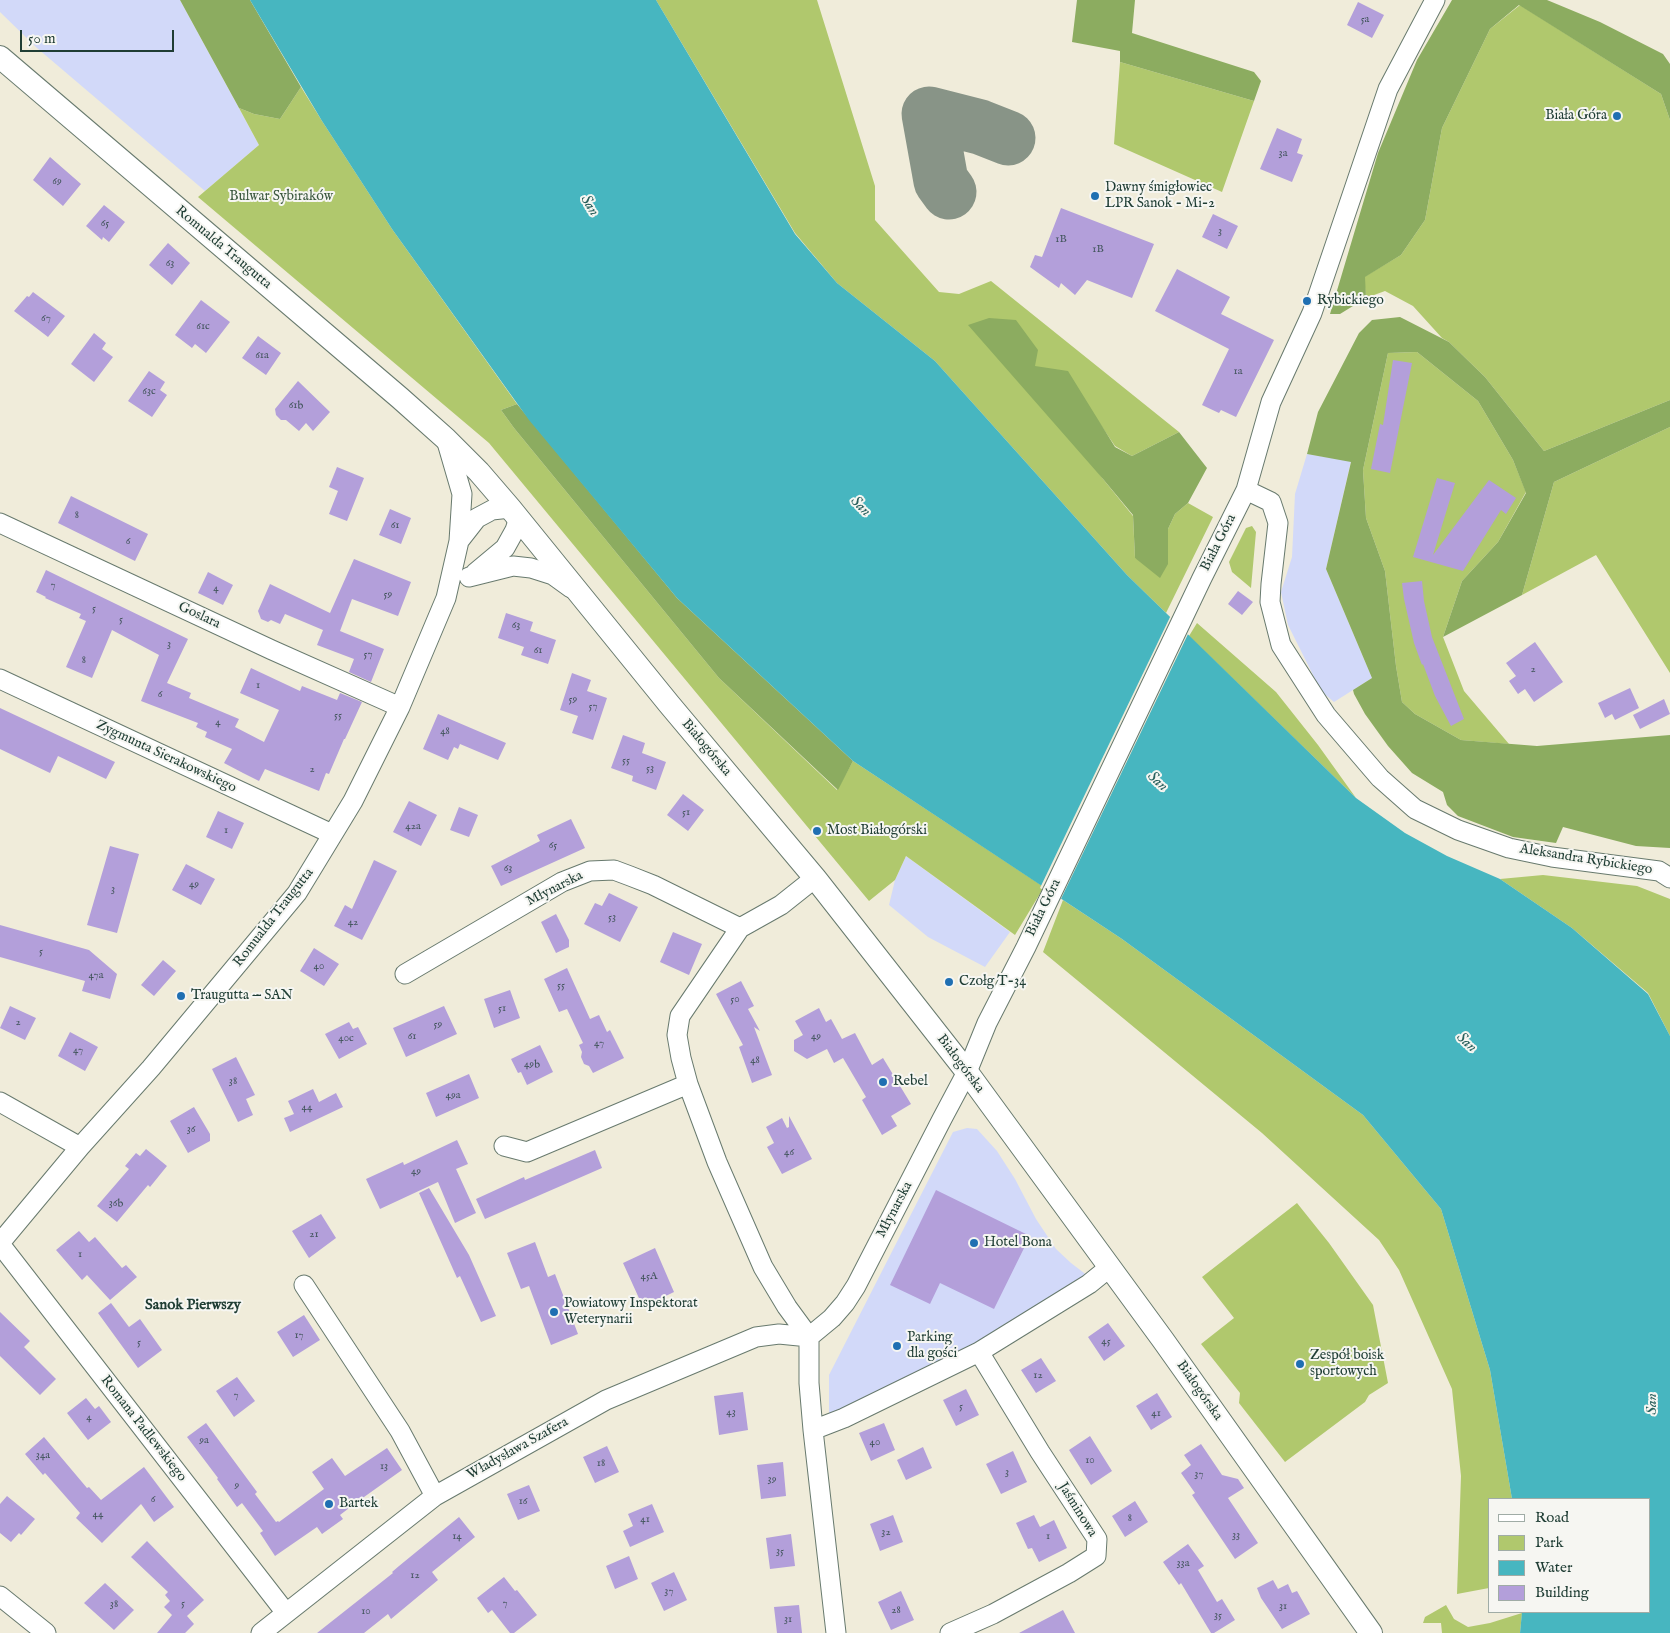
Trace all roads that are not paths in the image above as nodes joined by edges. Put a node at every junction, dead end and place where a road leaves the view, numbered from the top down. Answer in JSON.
{"nodes":[{"id":1,"x":1435,"y":0,"type":"edge"},
{"id":2,"x":0,"y":57,"type":"edge"},
{"id":3,"x":446,"y":439,"type":"junction"},
{"id":4,"x":1246,"y":490,"type":"junction"},
{"id":5,"x":515,"y":513,"type":"junction"},
{"id":6,"x":0,"y":522,"type":"edge"},
{"id":7,"x":459,"y":541,"type":"junction"},
{"id":8,"x":469,"y":577,"type":"junction"},
{"id":9,"x":446,"y":598,"type":"junction"},
{"id":10,"x":585,"y":598,"type":"junction"},
{"id":11,"x":0,"y":679,"type":"edge"},
{"id":12,"x":400,"y":707,"type":"junction"},
{"id":13,"x":332,"y":834,"type":"junction"},
{"id":14,"x":815,"y":878,"type":"junction"},
{"id":15,"x":1670,"y":878,"type":"edge"},
{"id":16,"x":740,"y":928,"type":"junction"},
{"id":17,"x":405,"y":974,"type":"dead end"},
{"id":18,"x":967,"y":1072,"type":"junction"},
{"id":19,"x":688,"y":1084,"type":"junction"},
{"id":20,"x":0,"y":1102,"type":"edge"},
{"id":21,"x":504,"y":1146,"type":"dead end"},
{"id":22,"x":80,"y":1147,"type":"junction"},
{"id":23,"x":0,"y":1243,"type":"edge"},
{"id":24,"x":1110,"y":1267,"type":"junction"},
{"id":25,"x":304,"y":1285,"type":"dead end"},
{"id":26,"x":809,"y":1337,"type":"junction"},
{"id":27,"x":979,"y":1352,"type":"junction"},
{"id":28,"x":812,"y":1430,"type":"junction"},
{"id":29,"x":435,"y":1496,"type":"junction"},
{"id":30,"x":0,"y":1596,"type":"edge"},
{"id":31,"x":286,"y":1613,"type":"junction"},
{"id":32,"x":46,"y":1633,"type":"edge"},
{"id":33,"x":261,"y":1633,"type":"edge"},
{"id":34,"x":836,"y":1633,"type":"edge"},
{"id":35,"x":950,"y":1633,"type":"edge"},
{"id":36,"x":1371,"y":1633,"type":"edge"}],
"edges":[{"from":1,"to":4,"type":"street","name":"Biała Góra"},
{"from":2,"to":3,"type":"street","name":"Romualda Traugutta"},
{"from":3,"to":5,"type":"street","name":"Romualda Traugutta"},
{"from":3,"to":7,"type":"street","name":"Romualda Traugutta"},
{"from":4,"to":15,"type":"street","name":"Aleksandra Rybickiego"},
{"from":4,"to":18,"type":"street","name":"Biała Góra"},
{"from":5,"to":7,"type":"street","name":"Romualda Traugutta"},
{"from":5,"to":8,"type":"street","name":"Romualda Traugutta"},
{"from":5,"to":10,"type":"street","name":"Białogórska"},
{"from":6,"to":12,"type":"street","name":"Goslara"},
{"from":7,"to":9,"type":"street","name":"Romualda Traugutta"},
{"from":8,"to":9,"type":"street","name":"Romualda Traugutta"},
{"from":8,"to":10,"type":"street","name":"Romualda Traugutta"},
{"from":9,"to":12,"type":"street","name":"Romualda Traugutta"},
{"from":10,"to":14,"type":"street","name":"Białogórska"},
{"from":11,"to":13,"type":"street","name":"Zygmunta Sierakowskiego"},
{"from":12,"to":13,"type":"street","name":"Romualda Traugutta"},
{"from":13,"to":22,"type":"street","name":"Romualda Traugutta"},
{"from":14,"to":16,"type":"street"},
{"from":14,"to":18,"type":"street","name":"Białogórska"},
{"from":16,"to":17,"type":"street","name":"Młynarska"},
{"from":16,"to":19,"type":"street"},
{"from":18,"to":24,"type":"street","name":"Białogórska"},
{"from":18,"to":26,"type":"street","name":"Młynarska"},
{"from":19,"to":21,"type":"street"},
{"from":19,"to":26,"type":"street"},
{"from":20,"to":22,"type":"street"},
{"from":22,"to":23,"type":"street","name":"Romualda Traugutta"},
{"from":23,"to":31,"type":"street","name":"Romana Padlewskiego"},
{"from":24,"to":27,"type":"street"},
{"from":24,"to":36,"type":"street","name":"Białogórska"},
{"from":25,"to":29,"type":"street"},
{"from":26,"to":28,"type":"street"},
{"from":26,"to":29,"type":"street","name":"Władysława Szafera"},
{"from":27,"to":28,"type":"street"},
{"from":27,"to":35,"type":"street","name":"Jaśminowa"},
{"from":28,"to":34,"type":"street"},
{"from":29,"to":31,"type":"street","name":"Władysława Szafera"},
{"from":30,"to":32,"type":"street"},
{"from":31,"to":33,"type":"street","name":"Władysława Szafera"}]}
